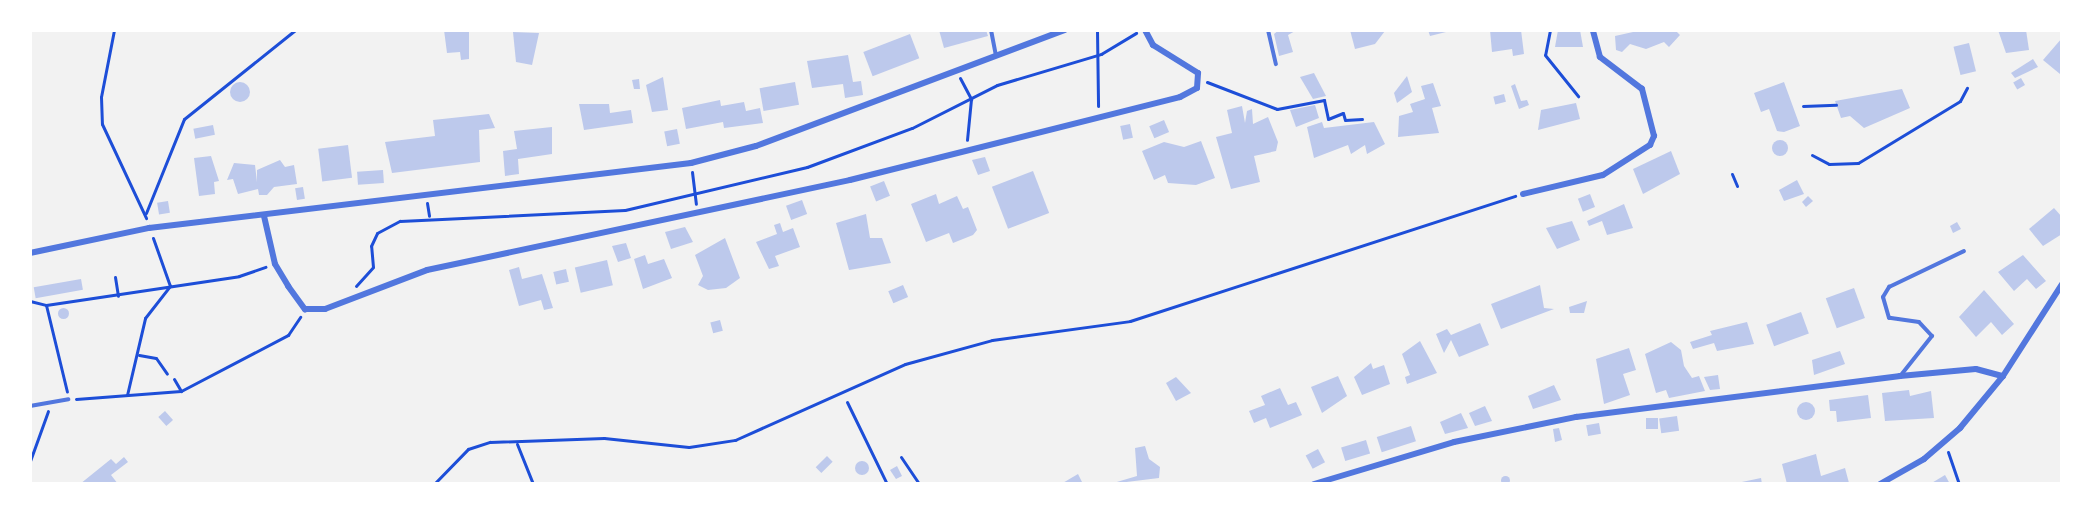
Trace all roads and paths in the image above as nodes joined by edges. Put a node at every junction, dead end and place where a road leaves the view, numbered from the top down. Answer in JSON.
{"nodes":[{"id":1,"x":114,"y":30,"type":"edge"},
{"id":2,"x":295,"y":30,"type":"edge"},
{"id":3,"x":991,"y":30,"type":"edge"},
{"id":4,"x":1065,"y":30,"type":"edge"},
{"id":5,"x":1097,"y":30,"type":"edge"},
{"id":6,"x":1139,"y":30,"type":"edge"},
{"id":7,"x":1145,"y":30,"type":"edge"},
{"id":8,"x":1268,"y":30,"type":"edge"},
{"id":9,"x":1550,"y":30,"type":"edge"},
{"id":10,"x":1593,"y":30,"type":"edge"},
{"id":11,"x":1101,"y":54,"type":"junction"},
{"id":12,"x":996,"y":56,"type":"junction"},
{"id":13,"x":1276,"y":64,"type":"dead end"},
{"id":14,"x":956,"y":71,"type":"junction"},
{"id":15,"x":1197,"y":78,"type":"junction"},
{"id":16,"x":1967,"y":88,"type":"dead end"},
{"id":17,"x":1578,"y":96,"type":"dead end"},
{"id":18,"x":971,"y":99,"type":"junction"},
{"id":19,"x":1836,"y":105,"type":"dead end"},
{"id":20,"x":1803,"y":106,"type":"dead end"},
{"id":21,"x":1096,"y":117,"type":"junction"},
{"id":22,"x":1362,"y":119,"type":"dead end"},
{"id":23,"x":969,"y":147,"type":"junction"},
{"id":24,"x":1812,"y":155,"type":"dead end"},
{"id":25,"x":691,"y":163,"type":"junction"},
{"id":26,"x":1732,"y":174,"type":"dead end"},
{"id":27,"x":1737,"y":186,"type":"dead end"},
{"id":28,"x":694,"y":192,"type":"junction"},
{"id":29,"x":1523,"y":195,"type":"joint"},
{"id":30,"x":697,"y":209,"type":"junction"},
{"id":31,"x":145,"y":214,"type":"junction"},
{"id":32,"x":264,"y":216,"type":"junction"},
{"id":33,"x":149,"y":228,"type":"junction"},
{"id":34,"x":1964,"y":250,"type":"dead end"},
{"id":35,"x":30,"y":253,"type":"edge"},
{"id":36,"x":275,"y":264,"type":"junction"},
{"id":37,"x":115,"y":277,"type":"dead end"},
{"id":38,"x":358,"y":283,"type":"dead end"},
{"id":39,"x":2062,"y":284,"type":"edge"},
{"id":40,"x":171,"y":286,"type":"junction"},
{"id":41,"x":118,"y":296,"type":"junction"},
{"id":42,"x":30,"y":301,"type":"edge"},
{"id":43,"x":46,"y":305,"type":"junction"},
{"id":44,"x":305,"y":309,"type":"junction"},
{"id":45,"x":139,"y":355,"type":"junction"},
{"id":46,"x":167,"y":374,"type":"dead end"},
{"id":47,"x":1900,"y":376,"type":"junction"},
{"id":48,"x":2003,"y":376,"type":"junction"},
{"id":49,"x":174,"y":379,"type":"dead end"},
{"id":50,"x":181,"y":391,"type":"junction"},
{"id":51,"x":127,"y":395,"type":"junction"},
{"id":52,"x":68,"y":399,"type":"junction"},
{"id":53,"x":847,"y":402,"type":"dead end"},
{"id":54,"x":48,"y":403,"type":"junction"},
{"id":55,"x":30,"y":405,"type":"edge"},
{"id":56,"x":517,"y":443,"type":"junction"},
{"id":57,"x":901,"y":457,"type":"dead end"},
{"id":58,"x":30,"y":461,"type":"edge"},
{"id":59,"x":1952,"y":462,"type":"dead end"},
{"id":60,"x":434,"y":484,"type":"edge"},
{"id":61,"x":532,"y":484,"type":"edge"},
{"id":62,"x":888,"y":484,"type":"edge"},
{"id":63,"x":919,"y":484,"type":"edge"},
{"id":64,"x":1314,"y":484,"type":"edge"},
{"id":65,"x":1880,"y":484,"type":"edge"},
{"id":66,"x":1959,"y":484,"type":"edge"}],
"edges":[{"from":1,"to":31,"type":"path"},
{"from":2,"to":31,"type":"path"},
{"from":3,"to":12,"type":"lane"},
{"from":4,"to":12,"type":"street"},
{"from":5,"to":11,"type":"path"},
{"from":6,"to":11,"type":"path"},
{"from":7,"to":15,"type":"street"},
{"from":8,"to":13,"type":"lane"},
{"from":9,"to":17,"type":"path"},
{"from":10,"to":29,"type":"street"},
{"from":11,"to":18,"type":"path"},
{"from":11,"to":21,"type":"path"},
{"from":12,"to":14,"type":"street"},
{"from":14,"to":18,"type":"path"},
{"from":14,"to":25,"type":"street"},
{"from":15,"to":21,"type":"street"},
{"from":15,"to":22,"type":"path"},
{"from":16,"to":24,"type":"path"},
{"from":18,"to":23,"type":"path"},
{"from":18,"to":28,"type":"path"},
{"from":19,"to":20,"type":"path"},
{"from":21,"to":23,"type":"street"},
{"from":23,"to":30,"type":"street"},
{"from":25,"to":28,"type":"path"},
{"from":25,"to":32,"type":"street"},
{"from":26,"to":27,"type":"path"},
{"from":28,"to":30,"type":"path"},
{"from":28,"to":38,"type":"path"},
{"from":29,"to":56,"type":"path"},
{"from":30,"to":44,"type":"street"},
{"from":31,"to":33,"type":"path"},
{"from":32,"to":33,"type":"street"},
{"from":32,"to":36,"type":"street"},
{"from":33,"to":35,"type":"street"},
{"from":33,"to":40,"type":"path"},
{"from":34,"to":47,"type":"lane"},
{"from":36,"to":40,"type":"path"},
{"from":36,"to":44,"type":"street"},
{"from":37,"to":41,"type":"path"},
{"from":39,"to":48,"type":"street"},
{"from":40,"to":41,"type":"path"},
{"from":40,"to":45,"type":"path"},
{"from":41,"to":43,"type":"path"},
{"from":42,"to":43,"type":"path"},
{"from":43,"to":52,"type":"path"},
{"from":44,"to":50,"type":"path"},
{"from":45,"to":46,"type":"path"},
{"from":45,"to":51,"type":"path"},
{"from":47,"to":48,"type":"street"},
{"from":47,"to":64,"type":"street"},
{"from":48,"to":65,"type":"street"},
{"from":49,"to":50,"type":"path"},
{"from":50,"to":51,"type":"path"},
{"from":51,"to":52,"type":"path"},
{"from":52,"to":54,"type":"lane"},
{"from":53,"to":62,"type":"path"},
{"from":54,"to":55,"type":"lane"},
{"from":54,"to":58,"type":"path"},
{"from":56,"to":60,"type":"path"},
{"from":56,"to":61,"type":"path"},
{"from":57,"to":63,"type":"path"},
{"from":59,"to":66,"type":"path"}]}
